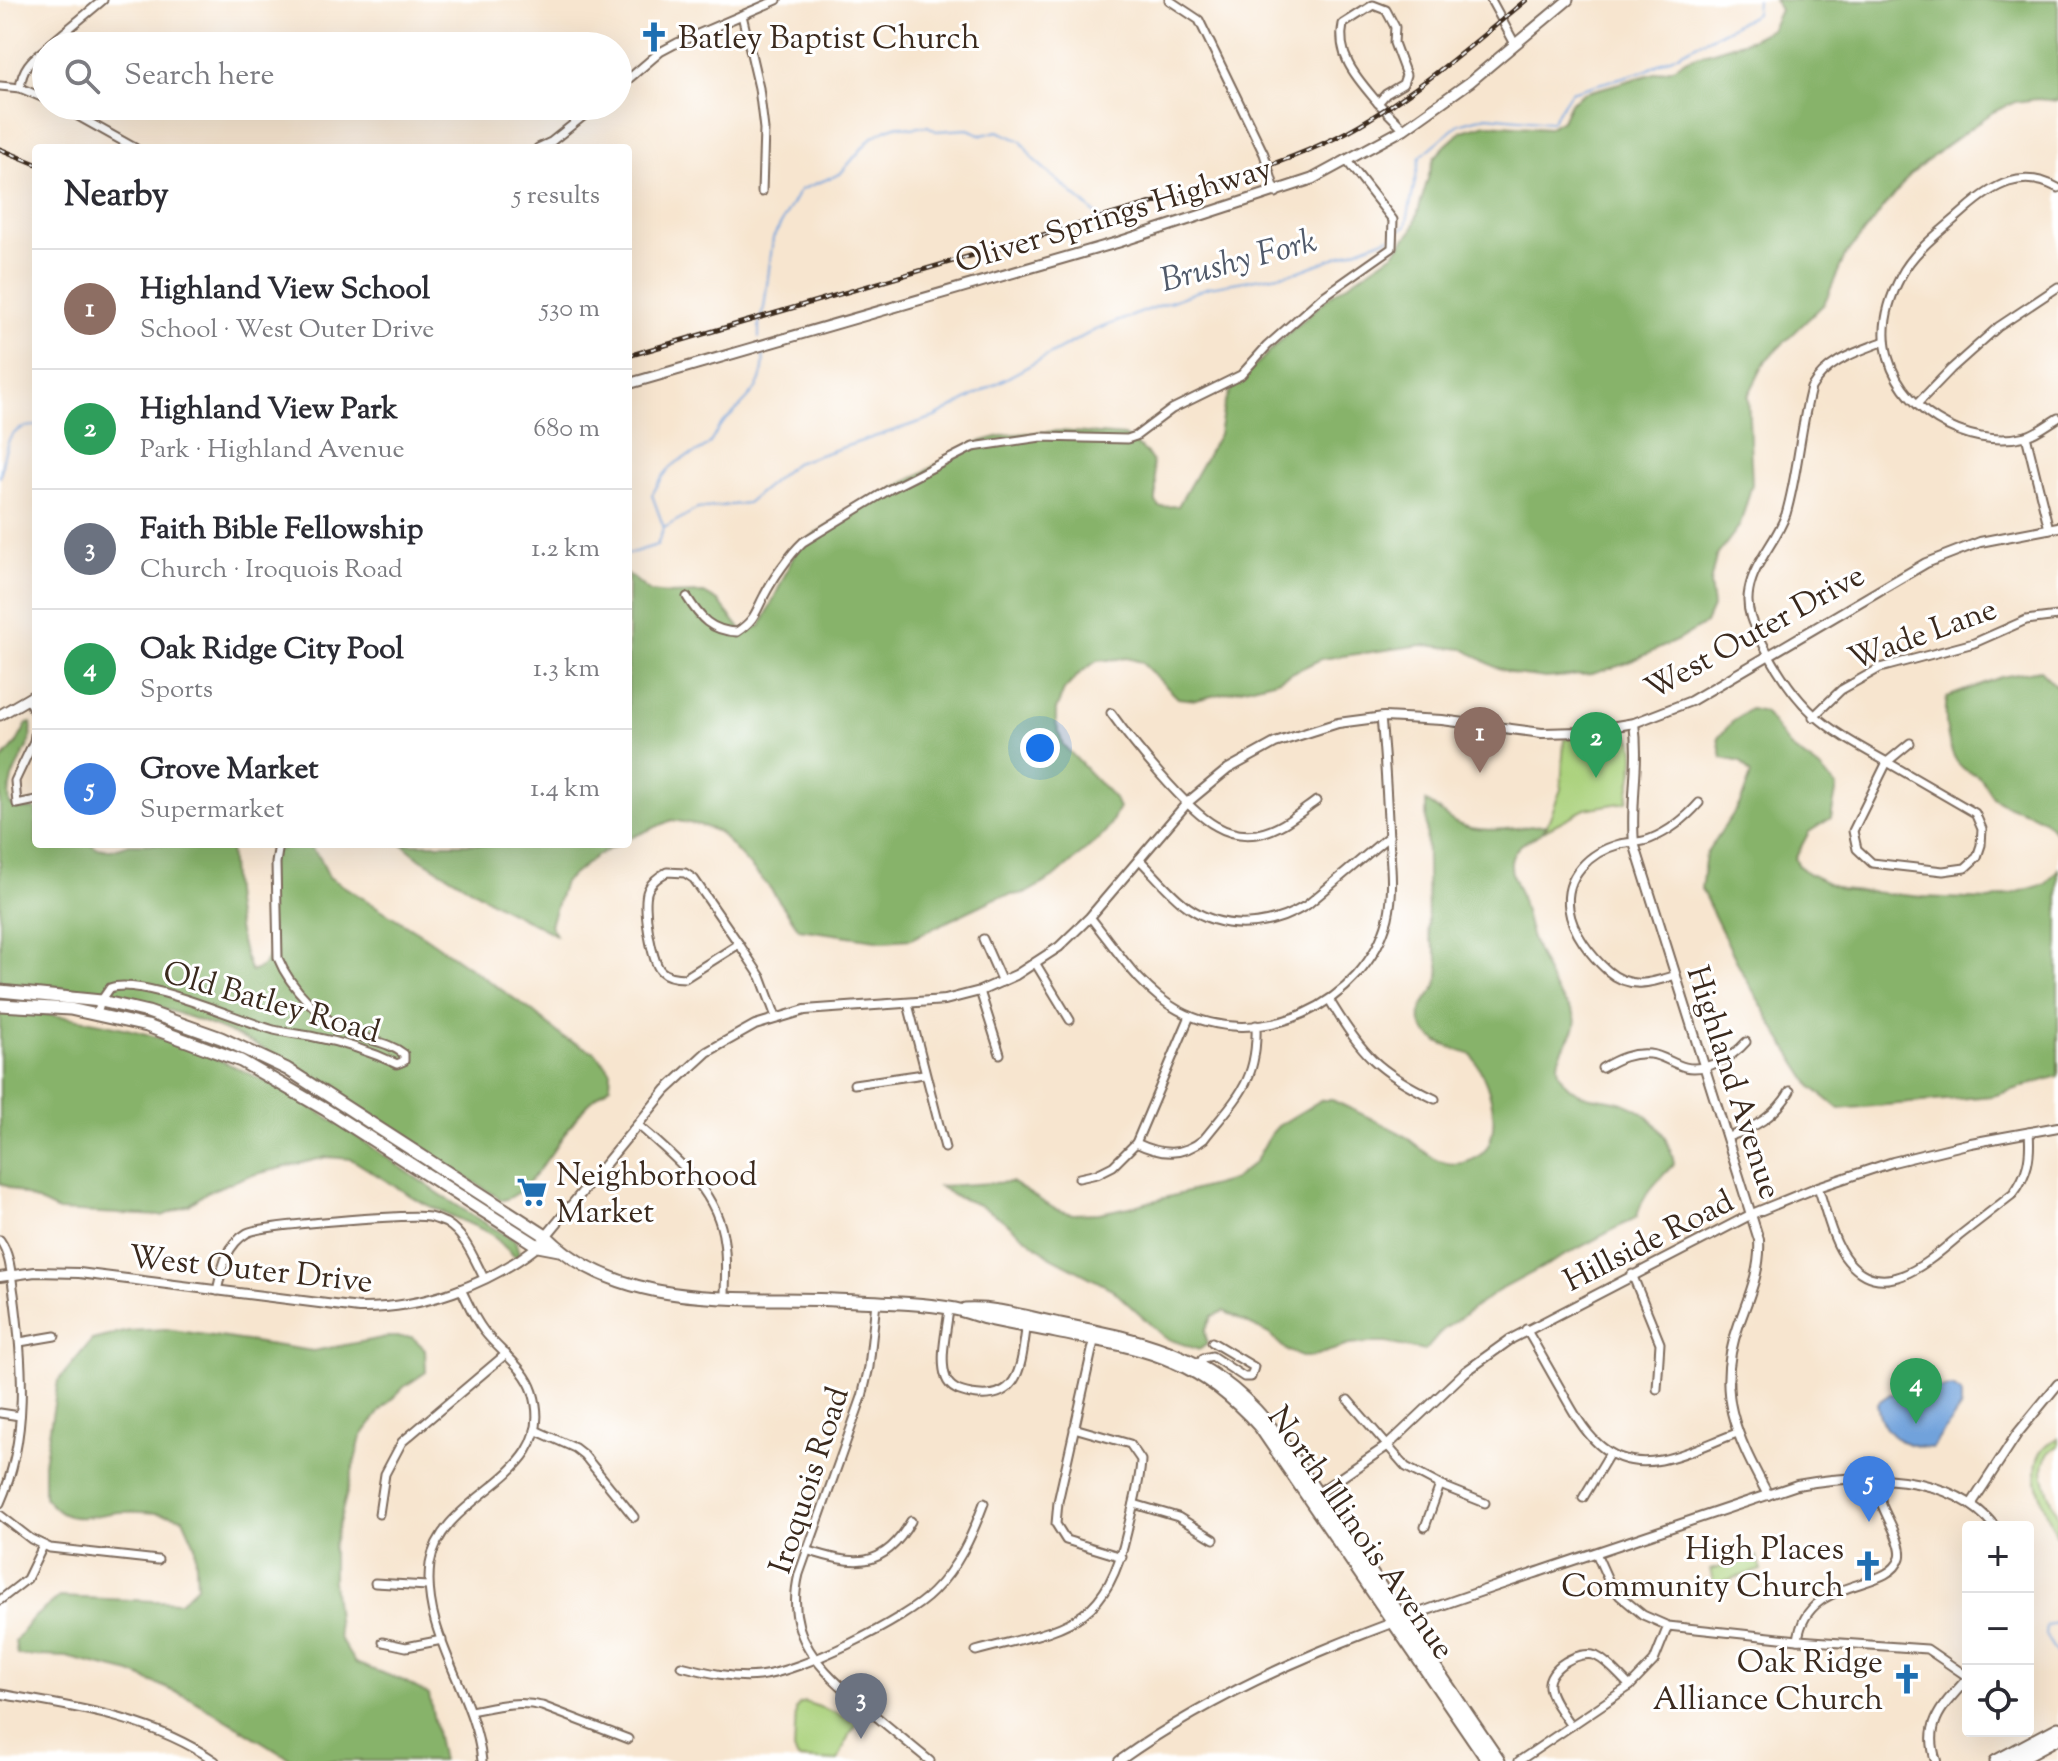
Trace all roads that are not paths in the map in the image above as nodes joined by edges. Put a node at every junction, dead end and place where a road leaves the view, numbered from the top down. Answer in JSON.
{"nodes":[{"id":1,"x":103,"y":0,"type":"edge"},
{"id":2,"x":777,"y":0,"type":"edge"},
{"id":3,"x":1169,"y":0,"type":"edge"},
{"id":4,"x":1491,"y":0,"type":"edge"},
{"id":5,"x":1568,"y":0,"type":"edge"},
{"id":6,"x":742,"y":15,"type":"junction"},
{"id":7,"x":65,"y":32,"type":"edge"},
{"id":8,"x":1515,"y":44,"type":"junction"},
{"id":9,"x":32,"y":60,"type":"edge"},
{"id":10,"x":632,"y":76,"type":"edge"},
{"id":11,"x":0,"y":86,"type":"edge"},
{"id":12,"x":20,"y":88,"type":"junction"},
{"id":13,"x":32,"y":93,"type":"edge"},
{"id":14,"x":1378,"y":103,"type":"junction"},
{"id":15,"x":85,"y":120,"type":"edge"},
{"id":16,"x":578,"y":120,"type":"edge"},
{"id":17,"x":1404,"y":129,"type":"junction"},
{"id":18,"x":128,"y":144,"type":"edge"},
{"id":19,"x":547,"y":144,"type":"edge"},
{"id":20,"x":1347,"y":161,"type":"junction"},
{"id":21,"x":2058,"y":188,"type":"edge"},
{"id":22,"x":762,"y":192,"type":"dead end"},
{"id":23,"x":1276,"y":193,"type":"junction"},
{"id":24,"x":2058,"y":287,"type":"edge"},
{"id":25,"x":1885,"y":341,"type":"junction"},
{"id":26,"x":632,"y":383,"type":"edge"},
{"id":27,"x":1917,"y":404,"type":"junction"},
{"id":28,"x":2058,"y":418,"type":"edge"},
{"id":29,"x":2026,"y":436,"type":"junction"},
{"id":30,"x":2054,"y":528,"type":"edge"},
{"id":31,"x":687,"y":597,"type":"dead end"},
{"id":32,"x":2058,"y":616,"type":"edge"},
{"id":33,"x":1768,"y":655,"type":"junction"},
{"id":34,"x":32,"y":697,"type":"edge"},
{"id":35,"x":1111,"y":713,"type":"dead end"},
{"id":36,"x":0,"y":715,"type":"edge"},
{"id":37,"x":1381,"y":717,"type":"junction"},
{"id":38,"x":1813,"y":717,"type":"junction"},
{"id":39,"x":1634,"y":723,"type":"junction"},
{"id":40,"x":1910,"y":743,"type":"dead end"},
{"id":41,"x":32,"y":745,"type":"edge"},
{"id":42,"x":1887,"y":762,"type":"junction"},
{"id":43,"x":32,"y":801,"type":"edge"},
{"id":44,"x":1316,"y":801,"type":"dead end"},
{"id":45,"x":1188,"y":802,"type":"junction"},
{"id":46,"x":1699,"y":803,"type":"dead end"},
{"id":47,"x":1389,"y":836,"type":"junction"},
{"id":48,"x":1634,"y":843,"type":"junction"},
{"id":49,"x":278,"y":848,"type":"edge"},
{"id":50,"x":1139,"y":859,"type":"junction"},
{"id":51,"x":1090,"y":917,"type":"junction"},
{"id":52,"x":983,"y":939,"type":"dead end"},
{"id":53,"x":739,"y":944,"type":"junction"},
{"id":54,"x":1036,"y":964,"type":"junction"},
{"id":55,"x":1676,"y":975,"type":"junction"},
{"id":56,"x":1002,"y":982,"type":"junction"},
{"id":57,"x":0,"y":991,"type":"edge"},
{"id":58,"x":980,"y":991,"type":"junction"},
{"id":59,"x":101,"y":1001,"type":"junction"},
{"id":60,"x":1330,"y":1001,"type":"junction"},
{"id":61,"x":908,"y":1004,"type":"junction"},
{"id":62,"x":0,"y":1005,"type":"edge"},
{"id":63,"x":97,"y":1014,"type":"junction"},
{"id":64,"x":1190,"y":1016,"type":"junction"},
{"id":65,"x":776,"y":1017,"type":"junction"},
{"id":66,"x":1070,"y":1020,"type":"dead end"},
{"id":67,"x":1256,"y":1025,"type":"junction"},
{"id":68,"x":1746,"y":1042,"type":"dead end"},
{"id":69,"x":1000,"y":1054,"type":"dead end"},
{"id":70,"x":1704,"y":1065,"type":"junction"},
{"id":71,"x":1602,"y":1068,"type":"dead end"},
{"id":72,"x":924,"y":1074,"type":"junction"},
{"id":73,"x":854,"y":1084,"type":"dead end"},
{"id":74,"x":1790,"y":1091,"type":"dead end"},
{"id":75,"x":1435,"y":1099,"type":"dead end"},
{"id":76,"x":638,"y":1125,"type":"junction"},
{"id":77,"x":2058,"y":1127,"type":"edge"},
{"id":78,"x":2029,"y":1132,"type":"junction"},
{"id":79,"x":1728,"y":1137,"type":"junction"},
{"id":80,"x":1136,"y":1143,"type":"junction"},
{"id":81,"x":945,"y":1148,"type":"dead end"},
{"id":82,"x":1079,"y":1178,"type":"dead end"},
{"id":83,"x":1818,"y":1187,"type":"junction"},
{"id":84,"x":1752,"y":1214,"type":"junction"},
{"id":85,"x":0,"y":1240,"type":"edge"},
{"id":86,"x":542,"y":1241,"type":"junction"},
{"id":87,"x":1632,"y":1274,"type":"junction"},
{"id":88,"x":11,"y":1275,"type":"junction"},
{"id":89,"x":0,"y":1277,"type":"edge"},
{"id":90,"x":484,"y":1278,"type":"junction"},
{"id":91,"x":461,"y":1289,"type":"junction"},
{"id":92,"x":217,"y":1291,"type":"junction"},
{"id":93,"x":725,"y":1298,"type":"junction"},
{"id":94,"x":876,"y":1302,"type":"junction"},
{"id":95,"x":953,"y":1309,"type":"junction"},
{"id":96,"x":1027,"y":1321,"type":"junction"},
{"id":97,"x":1526,"y":1329,"type":"junction"},
{"id":98,"x":1095,"y":1335,"type":"junction"},
{"id":99,"x":55,"y":1336,"type":"dead end"},
{"id":100,"x":20,"y":1342,"type":"junction"},
{"id":101,"x":1212,"y":1342,"type":"dead end"},
{"id":102,"x":506,"y":1354,"type":"junction"},
{"id":103,"x":1197,"y":1368,"type":"junction"},
{"id":104,"x":2058,"y":1384,"type":"edge"},
{"id":105,"x":1657,"y":1389,"type":"dead end"},
{"id":106,"x":1348,"y":1400,"type":"dead end"},
{"id":107,"x":0,"y":1413,"type":"edge"},
{"id":108,"x":20,"y":1416,"type":"junction"},
{"id":109,"x":1074,"y":1428,"type":"junction"},
{"id":110,"x":535,"y":1430,"type":"junction"},
{"id":111,"x":1737,"y":1433,"type":"junction"},
{"id":112,"x":1387,"y":1446,"type":"junction"},
{"id":113,"x":1610,"y":1453,"type":"junction"},
{"id":114,"x":1881,"y":1480,"type":"junction"},
{"id":115,"x":1440,"y":1485,"type":"junction"},
{"id":116,"x":1768,"y":1495,"type":"junction"},
{"id":117,"x":1314,"y":1496,"type":"junction"},
{"id":118,"x":1583,"y":1498,"type":"dead end"},
{"id":119,"x":0,"y":1503,"type":"edge"},
{"id":120,"x":984,"y":1503,"type":"dead end"},
{"id":121,"x":1485,"y":1503,"type":"dead end"},
{"id":122,"x":1972,"y":1503,"type":"junction"},
{"id":123,"x":1134,"y":1504,"type":"junction"},
{"id":124,"x":379,"y":1514,"type":"dead end"},
{"id":125,"x":0,"y":1515,"type":"edge"},
{"id":126,"x":634,"y":1517,"type":"dead end"},
{"id":127,"x":911,"y":1521,"type":"dead end"},
{"id":128,"x":1989,"y":1521,"type":"edge"},
{"id":129,"x":1425,"y":1527,"type":"dead end"},
{"id":130,"x":1214,"y":1539,"type":"dead end"},
{"id":131,"x":43,"y":1546,"type":"junction"},
{"id":132,"x":806,"y":1550,"type":"junction"},
{"id":133,"x":1596,"y":1553,"type":"junction"},
{"id":134,"x":1122,"y":1557,"type":"junction"},
{"id":135,"x":158,"y":1560,"type":"dead end"},
{"id":136,"x":375,"y":1583,"type":"dead end"},
{"id":137,"x":428,"y":1586,"type":"junction"},
{"id":138,"x":0,"y":1600,"type":"edge"},
{"id":139,"x":1399,"y":1622,"type":"junction"},
{"id":140,"x":1668,"y":1626,"type":"junction"},
{"id":141,"x":442,"y":1640,"type":"junction"},
{"id":142,"x":1798,"y":1640,"type":"junction"},
{"id":143,"x":383,"y":1642,"type":"dead end"},
{"id":144,"x":976,"y":1651,"type":"dead end"},
{"id":145,"x":813,"y":1659,"type":"junction"},
{"id":146,"x":681,"y":1666,"type":"dead end"},
{"id":147,"x":1962,"y":1674,"type":"edge"},
{"id":148,"x":1962,"y":1684,"type":"edge"},
{"id":149,"x":1630,"y":1686,"type":"junction"},
{"id":150,"x":0,"y":1694,"type":"edge"},
{"id":151,"x":471,"y":1711,"type":"junction"},
{"id":152,"x":1571,"y":1726,"type":"junction"},
{"id":153,"x":2058,"y":1728,"type":"edge"},
{"id":154,"x":2058,"y":1738,"type":"edge"},
{"id":155,"x":628,"y":1739,"type":"dead end"},
{"id":156,"x":201,"y":1752,"type":"junction"},
{"id":157,"x":196,"y":1761,"type":"edge"},
{"id":158,"x":215,"y":1761,"type":"edge"},
{"id":159,"x":482,"y":1761,"type":"edge"},
{"id":160,"x":930,"y":1761,"type":"edge"},
{"id":161,"x":1119,"y":1761,"type":"edge"},
{"id":162,"x":1488,"y":1761,"type":"edge"},
{"id":163,"x":1499,"y":1761,"type":"edge"},
{"id":164,"x":1519,"y":1761,"type":"edge"},
{"id":165,"x":1936,"y":1761,"type":"edge"},
{"id":166,"x":1996,"y":1761,"type":"edge"},
{"id":167,"x":2015,"y":1761,"type":"edge"}],
"edges":[{"from":1,"to":7,"type":"street"},
{"from":2,"to":6,"type":"street"},
{"from":3,"to":23,"type":"street"},
{"from":4,"to":8,"type":"street"},
{"from":5,"to":8,"type":"main road","name":"Oliver Springs Highway"},
{"from":6,"to":10,"type":"street"},
{"from":6,"to":22,"type":"street"},
{"from":8,"to":17,"type":"main road","name":"Oliver Springs Highway"},
{"from":9,"to":12,"type":"street"},
{"from":11,"to":12,"type":"street"},
{"from":12,"to":13,"type":"street"},
{"from":14,"to":14,"type":"street"},
{"from":14,"to":17,"type":"street"},
{"from":15,"to":18,"type":"street"},
{"from":16,"to":19,"type":"street"},
{"from":17,"to":20,"type":"main road","name":"Oliver Springs Highway"},
{"from":20,"to":23,"type":"main road","name":"Oliver Springs Highway"},
{"from":20,"to":31,"type":"street"},
{"from":21,"to":25,"type":"street"},
{"from":23,"to":26,"type":"main road","name":"Oliver Springs Highway"},
{"from":24,"to":27,"type":"street"},
{"from":25,"to":27,"type":"street"},
{"from":25,"to":33,"type":"street"},
{"from":27,"to":29,"type":"street"},
{"from":28,"to":29,"type":"street"},
{"from":29,"to":30,"type":"street"},
{"from":30,"to":33,"type":"street","name":"West Outer Drive"},
{"from":32,"to":38,"type":"street","name":"Wade Lane"},
{"from":33,"to":38,"type":"street"},
{"from":33,"to":39,"type":"street","name":"West Outer Drive"},
{"from":34,"to":36,"type":"main road"},
{"from":35,"to":45,"type":"street"},
{"from":37,"to":39,"type":"street","name":"West Outer Drive"},
{"from":37,"to":45,"type":"street","name":"West Outer Drive"},
{"from":37,"to":47,"type":"street"},
{"from":38,"to":42,"type":"street"},
{"from":39,"to":48,"type":"street","name":"Highland Avenue"},
{"from":40,"to":42,"type":"street"},
{"from":41,"to":43,"type":"street"},
{"from":42,"to":42,"type":"street"},
{"from":44,"to":45,"type":"street"},
{"from":45,"to":50,"type":"street","name":"West Outer Drive"},
{"from":46,"to":48,"type":"street"},
{"from":47,"to":50,"type":"street"},
{"from":47,"to":60,"type":"street"},
{"from":48,"to":55,"type":"street","name":"Highland Avenue"},
{"from":48,"to":55,"type":"street"},
{"from":49,"to":59,"type":"street","name":"Old Batley Road"},
{"from":50,"to":51,"type":"street","name":"West Outer Drive"},
{"from":51,"to":54,"type":"street","name":"West Outer Drive"},
{"from":51,"to":64,"type":"street"},
{"from":52,"to":56,"type":"street"},
{"from":53,"to":53,"type":"street"},
{"from":53,"to":65,"type":"street"},
{"from":54,"to":56,"type":"street","name":"West Outer Drive"},
{"from":54,"to":66,"type":"street"},
{"from":55,"to":70,"type":"street","name":"Highland Avenue"},
{"from":56,"to":58,"type":"street","name":"West Outer Drive"},
{"from":57,"to":59,"type":"highway"},
{"from":58,"to":61,"type":"street","name":"West Outer Drive"},
{"from":58,"to":69,"type":"street"},
{"from":59,"to":63,"type":"street"},
{"from":59,"to":86,"type":"highway"},
{"from":60,"to":67,"type":"street"},
{"from":60,"to":75,"type":"street"},
{"from":61,"to":65,"type":"street","name":"West Outer Drive"},
{"from":61,"to":72,"type":"street"},
{"from":62,"to":63,"type":"highway"},
{"from":63,"to":86,"type":"highway"},
{"from":64,"to":67,"type":"street"},
{"from":64,"to":80,"type":"street"},
{"from":65,"to":76,"type":"street","name":"West Outer Drive"},
{"from":67,"to":80,"type":"street"},
{"from":68,"to":70,"type":"street"},
{"from":70,"to":71,"type":"street"},
{"from":70,"to":79,"type":"street","name":"Highland Avenue"},
{"from":72,"to":73,"type":"street"},
{"from":72,"to":81,"type":"street"},
{"from":74,"to":79,"type":"street"},
{"from":76,"to":86,"type":"street","name":"West Outer Drive"},
{"from":76,"to":93,"type":"street"},
{"from":77,"to":78,"type":"street","name":"Hillside Road"},
{"from":78,"to":83,"type":"street","name":"Hillside Road"},
{"from":78,"to":83,"type":"street"},
{"from":79,"to":84,"type":"street","name":"Highland Avenue"},
{"from":80,"to":82,"type":"street"},
{"from":83,"to":84,"type":"street","name":"Hillside Road"},
{"from":84,"to":87,"type":"street","name":"Hillside Road"},
{"from":84,"to":111,"type":"street","name":"Highland Avenue"},
{"from":85,"to":88,"type":"street"},
{"from":86,"to":90,"type":"street","name":"West Outer Drive"},
{"from":86,"to":93,"type":"highway","name":"North Illinois Avenue"},
{"from":87,"to":97,"type":"street","name":"Hillside Road"},
{"from":87,"to":105,"type":"street"},
{"from":88,"to":89,"type":"street","name":"West Outer Drive"},
{"from":88,"to":92,"type":"street","name":"West Outer Drive"},
{"from":88,"to":100,"type":"street"},
{"from":90,"to":91,"type":"street","name":"West Outer Drive"},
{"from":90,"to":92,"type":"street"},
{"from":91,"to":92,"type":"street","name":"West Outer Drive"},
{"from":91,"to":102,"type":"street"},
{"from":93,"to":94,"type":"highway","name":"North Illinois Avenue"},
{"from":94,"to":95,"type":"highway","name":"North Illinois Avenue"},
{"from":94,"to":132,"type":"street","name":"Iroquois Road"},
{"from":95,"to":96,"type":"highway","name":"North Illinois Avenue"},
{"from":95,"to":96,"type":"street"},
{"from":96,"to":98,"type":"highway","name":"North Illinois Avenue"},
{"from":97,"to":112,"type":"street","name":"Hillside Road"},
{"from":97,"to":113,"type":"street"},
{"from":98,"to":103,"type":"highway","name":"North Illinois Avenue"},
{"from":98,"to":109,"type":"street"},
{"from":99,"to":100,"type":"street"},
{"from":100,"to":108,"type":"street"},
{"from":101,"to":103,"type":"street"},
{"from":102,"to":110,"type":"street"},
{"from":102,"to":124,"type":"street"},
{"from":103,"to":117,"type":"highway","name":"North Illinois Avenue"},
{"from":104,"to":122,"type":"street"},
{"from":106,"to":112,"type":"street"},
{"from":107,"to":108,"type":"street"},
{"from":108,"to":119,"type":"street"},
{"from":109,"to":123,"type":"street"},
{"from":109,"to":134,"type":"street"},
{"from":110,"to":126,"type":"street"},
{"from":110,"to":137,"type":"street"},
{"from":111,"to":113,"type":"street"},
{"from":111,"to":116,"type":"street","name":"Highland Avenue"},
{"from":112,"to":115,"type":"street"},
{"from":112,"to":117,"type":"street","name":"Hillside Road"},
{"from":113,"to":118,"type":"street"},
{"from":114,"to":116,"type":"street"},
{"from":114,"to":122,"type":"street"},
{"from":114,"to":142,"type":"street"},
{"from":115,"to":121,"type":"street"},
{"from":115,"to":129,"type":"street"},
{"from":116,"to":133,"type":"street"},
{"from":117,"to":139,"type":"highway","name":"North Illinois Avenue"},
{"from":120,"to":145,"type":"street"},
{"from":122,"to":128,"type":"street"},
{"from":123,"to":130,"type":"street"},
{"from":123,"to":134,"type":"street"},
{"from":125,"to":131,"type":"street"},
{"from":127,"to":132,"type":"street"},
{"from":131,"to":135,"type":"street"},
{"from":131,"to":138,"type":"street"},
{"from":132,"to":145,"type":"street","name":"Iroquois Road"},
{"from":133,"to":139,"type":"street"},
{"from":133,"to":140,"type":"street"},
{"from":134,"to":144,"type":"street"},
{"from":136,"to":137,"type":"street"},
{"from":137,"to":141,"type":"street"},
{"from":139,"to":161,"type":"street"},
{"from":139,"to":162,"type":"highway","name":"North Illinois Avenue"},
{"from":139,"to":163,"type":"highway"},
{"from":140,"to":142,"type":"street"},
{"from":140,"to":149,"type":"street"},
{"from":141,"to":143,"type":"street"},
{"from":141,"to":151,"type":"street"},
{"from":142,"to":147,"type":"street"},
{"from":145,"to":146,"type":"street"},
{"from":145,"to":160,"type":"street","name":"Iroquois Road"},
{"from":148,"to":165,"type":"street"},
{"from":149,"to":152,"type":"street"},
{"from":149,"to":152,"type":"street"},
{"from":150,"to":156,"type":"street"},
{"from":151,"to":155,"type":"street"},
{"from":151,"to":159,"type":"street"},
{"from":152,"to":164,"type":"street"},
{"from":153,"to":166,"type":"highway"},
{"from":154,"to":167,"type":"highway"},
{"from":156,"to":157,"type":"street"},
{"from":156,"to":158,"type":"street"}]}
